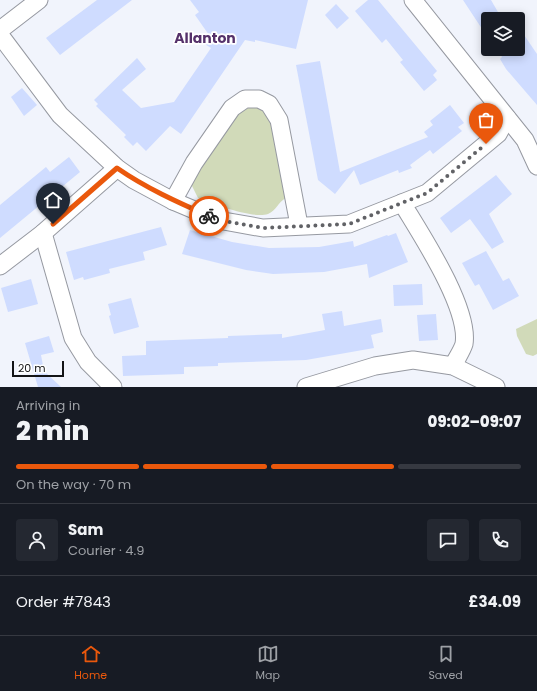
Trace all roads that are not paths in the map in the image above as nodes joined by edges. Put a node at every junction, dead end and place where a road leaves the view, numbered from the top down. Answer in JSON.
{"nodes":[{"id":1,"x":39,"y":0,"type":"edge"},
{"id":2,"x":413,"y":0,"type":"edge"},
{"id":3,"x":0,"y":30,"type":"edge"},
{"id":4,"x":0,"y":35,"type":"edge"},
{"id":5,"x":507,"y":118,"type":"junction"},
{"id":6,"x":537,"y":166,"type":"edge"},
{"id":7,"x":117,"y":168,"type":"junction"},
{"id":8,"x":174,"y":201,"type":"junction"},
{"id":9,"x":402,"y":203,"type":"junction"},
{"id":10,"x":299,"y":225,"type":"junction"},
{"id":11,"x":42,"y":233,"type":"junction"},
{"id":12,"x":0,"y":266,"type":"edge"},
{"id":13,"x":453,"y":366,"type":"junction"},
{"id":14,"x":113,"y":387,"type":"edge"},
{"id":15,"x":306,"y":387,"type":"edge"},
{"id":16,"x":496,"y":387,"type":"edge"}],
"edges":[{"from":1,"to":3,"type":"street"},
{"from":2,"to":5,"type":"street"},
{"from":4,"to":7,"type":"street"},
{"from":5,"to":6,"type":"street"},
{"from":5,"to":9,"type":"street"},
{"from":7,"to":8,"type":"street"},
{"from":7,"to":11,"type":"street"},
{"from":8,"to":10,"type":"street"},
{"from":8,"to":10,"type":"street"},
{"from":9,"to":10,"type":"street"},
{"from":9,"to":13,"type":"street"},
{"from":11,"to":12,"type":"street"},
{"from":11,"to":14,"type":"street"},
{"from":13,"to":15,"type":"street"},
{"from":13,"to":16,"type":"street"}]}
